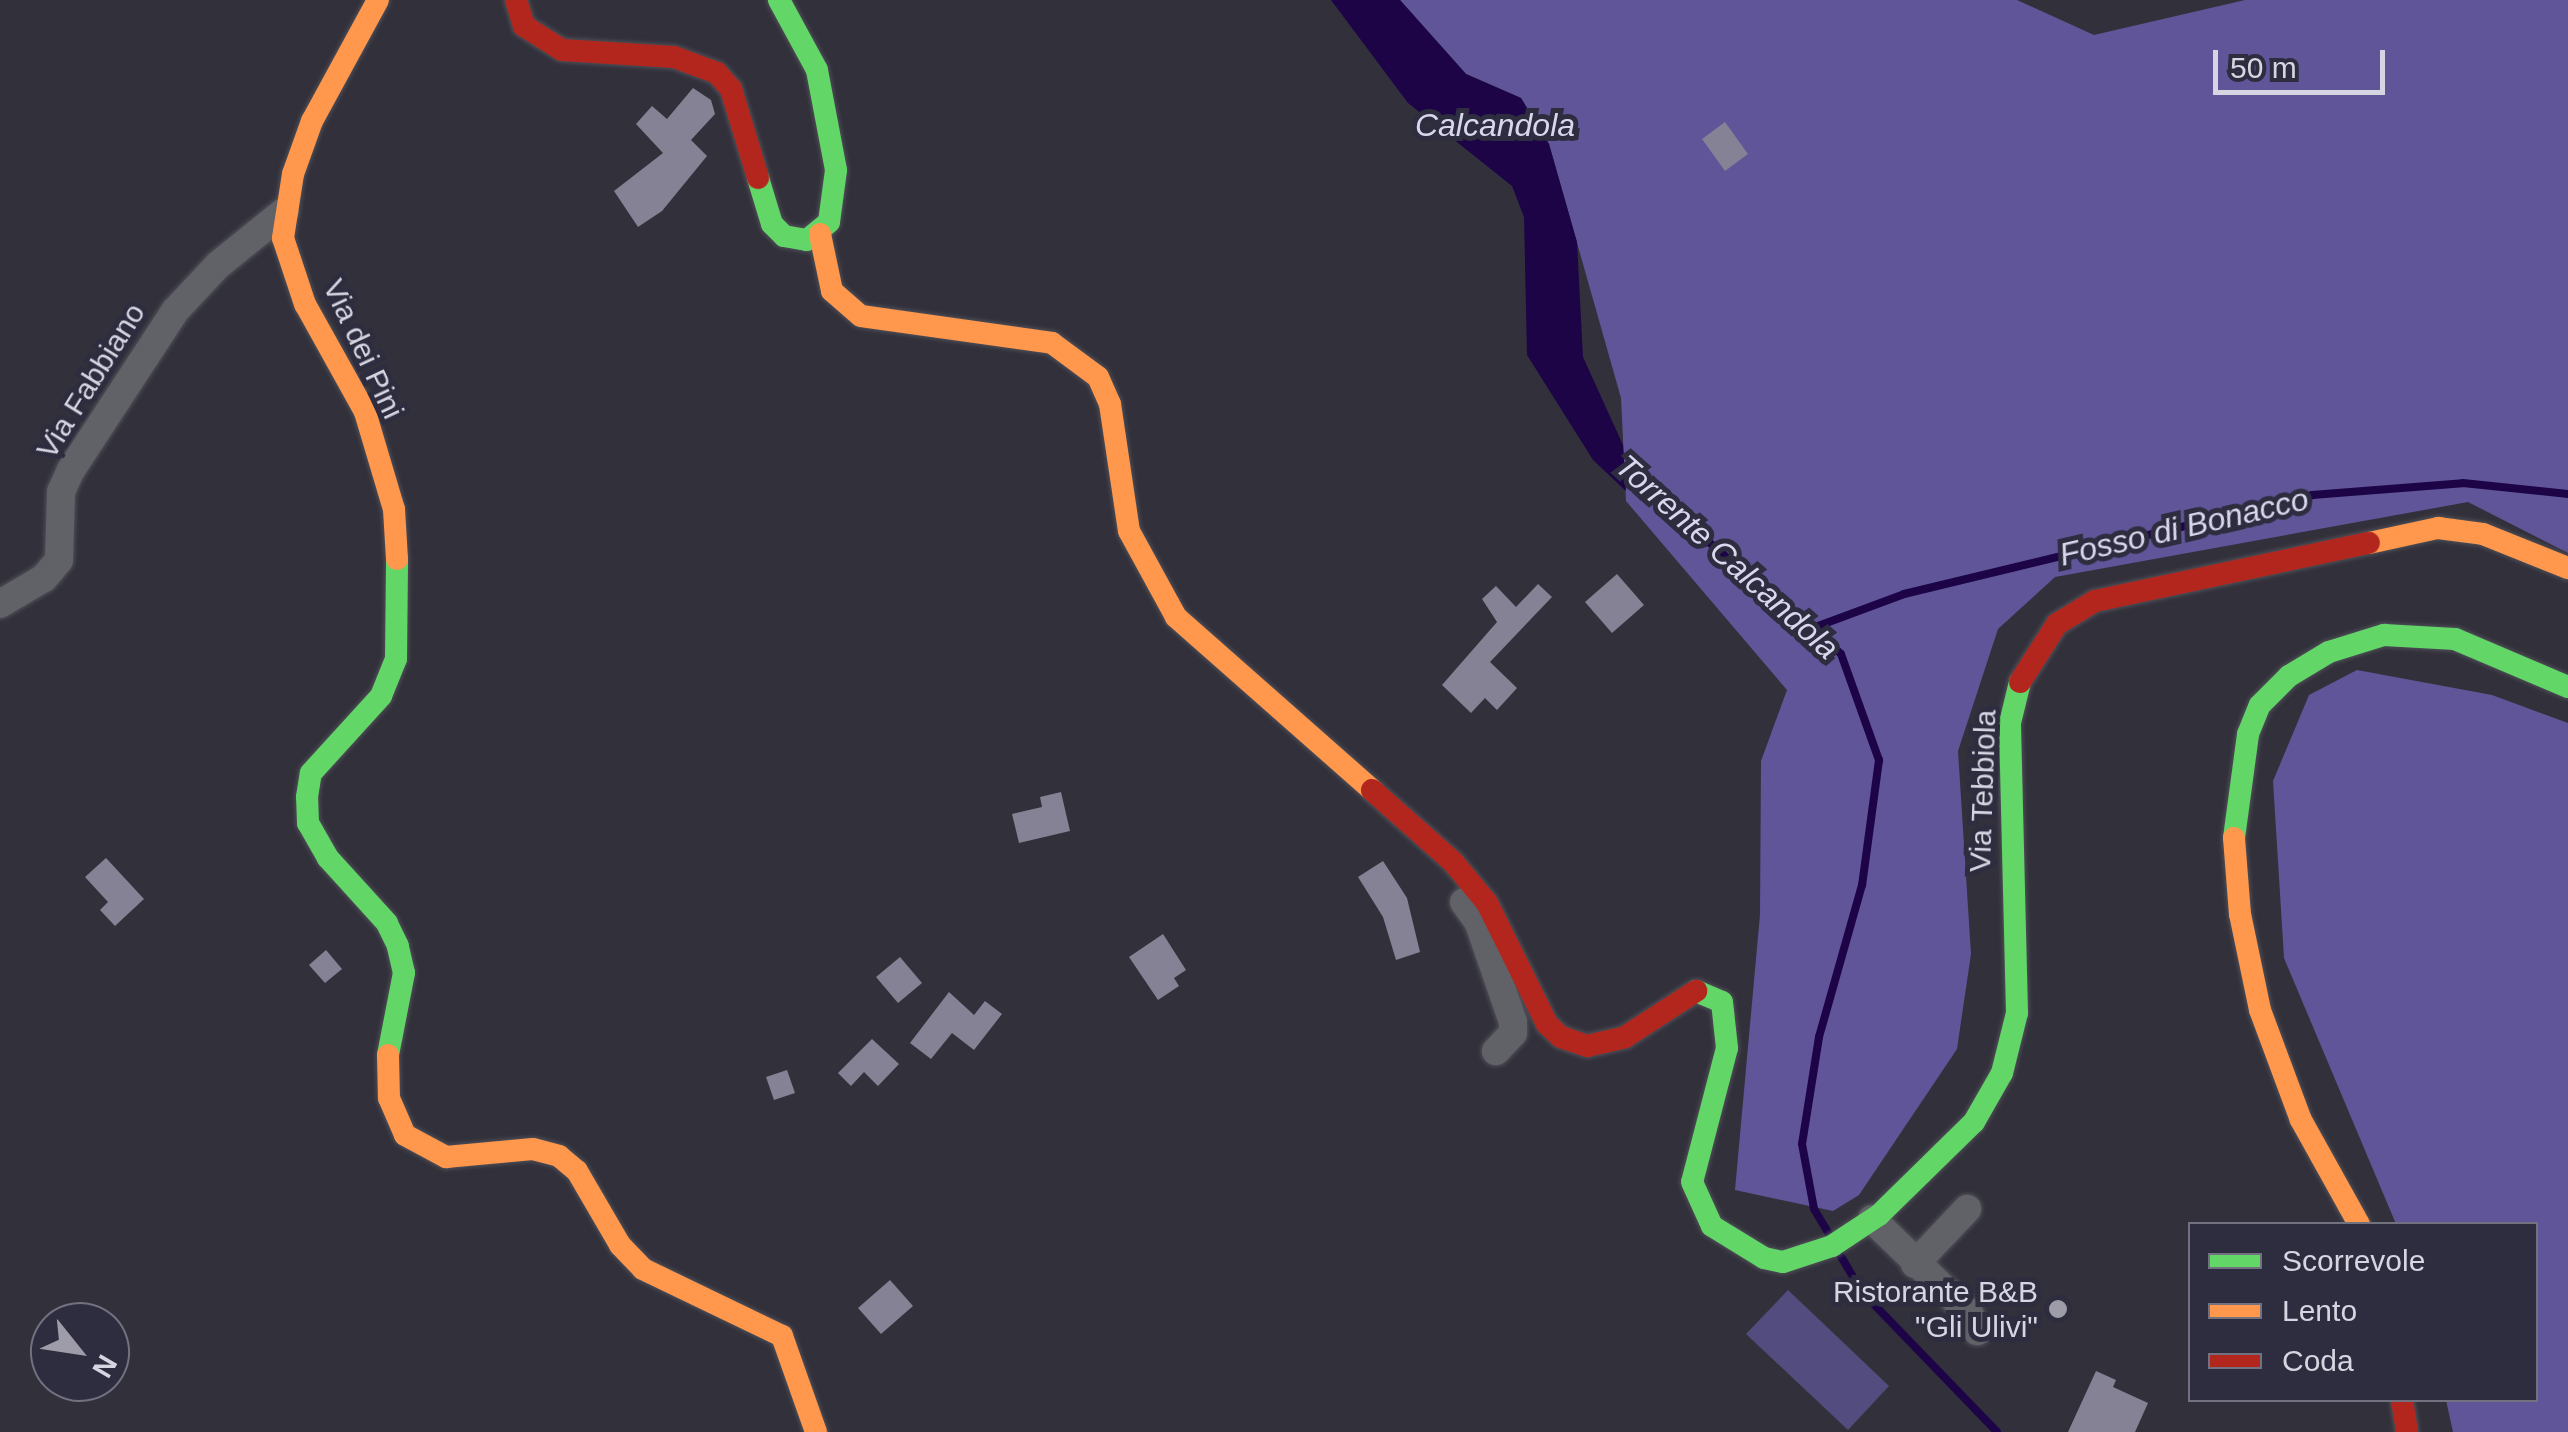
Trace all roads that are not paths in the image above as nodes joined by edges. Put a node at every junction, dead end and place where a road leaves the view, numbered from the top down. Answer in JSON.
{"nodes":[{"id":1,"x":378,"y":0,"type":"edge"},
{"id":2,"x":516,"y":0,"type":"edge"},
{"id":3,"x":779,"y":0,"type":"edge"},
{"id":4,"x":284,"y":211,"type":"junction"},
{"id":5,"x":820,"y":234,"type":"junction"},
{"id":6,"x":2568,"y":568,"type":"edge"},
{"id":7,"x":0,"y":604,"type":"edge"},
{"id":8,"x":2568,"y":688,"type":"edge"},
{"id":9,"x":1408,"y":823,"type":"junction"},
{"id":10,"x":1496,"y":1050,"type":"dead end"},
{"id":11,"x":1967,"y":1209,"type":"dead end"},
{"id":12,"x":1875,"y":1217,"type":"junction"},
{"id":13,"x":2358,"y":1222,"type":"edge"},
{"id":14,"x":1915,"y":1264,"type":"junction"},
{"id":15,"x":1977,"y":1331,"type":"dead end"},
{"id":16,"x":2402,"y":1402,"type":"edge"},
{"id":17,"x":816,"y":1432,"type":"edge"},
{"id":18,"x":2407,"y":1432,"type":"edge"}],
"edges":[{"from":1,"to":4,"type":"main road","name":"Via dei Pini"},
{"from":2,"to":5,"type":"main road"},
{"from":3,"to":5,"type":"main road"},
{"from":4,"to":7,"type":"street","name":"Via Fabbiano"},
{"from":4,"to":17,"type":"main road","name":"Via dei Pini"},
{"from":5,"to":9,"type":"main road"},
{"from":6,"to":12,"type":"main road","name":"Via Tebbiola"},
{"from":8,"to":13,"type":"main road"},
{"from":9,"to":10,"type":"street"},
{"from":9,"to":12,"type":"main road","name":"Via Tebbiola"},
{"from":11,"to":14,"type":"street"},
{"from":12,"to":14,"type":"street"},
{"from":14,"to":15,"type":"street"},
{"from":16,"to":18,"type":"main road"}]}
